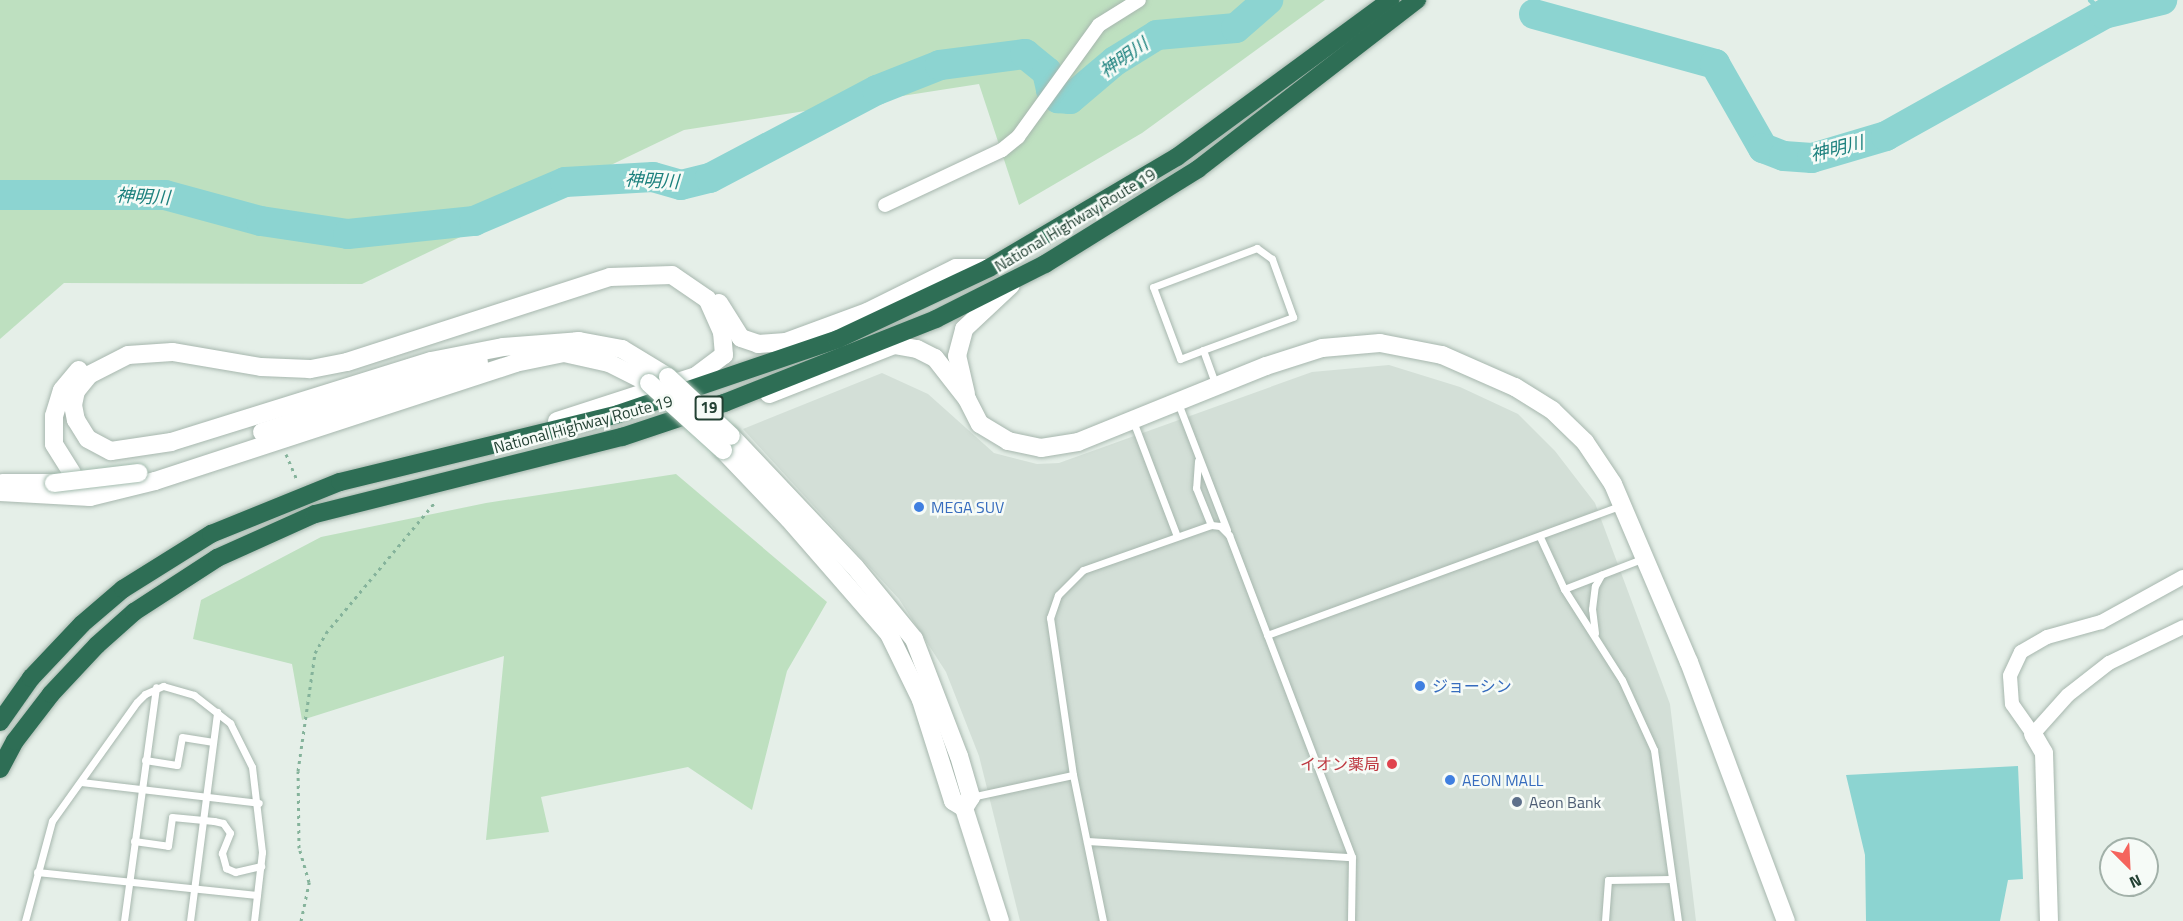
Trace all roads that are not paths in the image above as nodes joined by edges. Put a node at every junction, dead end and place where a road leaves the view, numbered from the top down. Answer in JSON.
{"nodes":[{"id":1,"x":1139,"y":0,"type":"edge"},
{"id":2,"x":1391,"y":0,"type":"edge"},
{"id":3,"x":1417,"y":0,"type":"edge"},
{"id":4,"x":885,"y":205,"type":"dead end"},
{"id":5,"x":989,"y":268,"type":"junction"},
{"id":6,"x":1023,"y":276,"type":"junction"},
{"id":7,"x":547,"y":341,"type":"junction"},
{"id":8,"x":1203,"y":350,"type":"junction"},
{"id":9,"x":1217,"y":387,"type":"junction"},
{"id":10,"x":967,"y":399,"type":"junction"},
{"id":11,"x":1178,"y":403,"type":"junction"},
{"id":12,"x":724,"y":404,"type":"junction"},
{"id":13,"x":1133,"y":421,"type":"junction"},
{"id":14,"x":727,"y":443,"type":"junction"},
{"id":15,"x":1198,"y":456,"type":"junction"},
{"id":16,"x":413,"y":465,"type":"junction"},
{"id":17,"x":72,"y":473,"type":"dead end"},
{"id":18,"x":0,"y":483,"type":"edge"},
{"id":19,"x":0,"y":492,"type":"edge"},
{"id":20,"x":1623,"y":505,"type":"junction"},
{"id":21,"x":1210,"y":525,"type":"junction"},
{"id":22,"x":1229,"y":535,"type":"junction"},
{"id":23,"x":1178,"y":536,"type":"junction"},
{"id":24,"x":1540,"y":537,"type":"junction"},
{"id":25,"x":1646,"y":557,"type":"junction"},
{"id":26,"x":1601,"y":574,"type":"junction"},
{"id":27,"x":2183,"y":578,"type":"edge"},
{"id":28,"x":1564,"y":589,"type":"junction"},
{"id":29,"x":2183,"y":627,"type":"edge"},
{"id":30,"x":1595,"y":634,"type":"junction"},
{"id":31,"x":1268,"y":635,"type":"junction"},
{"id":32,"x":156,"y":687,"type":"junction"},
{"id":33,"x":5,"y":709,"type":"edge"},
{"id":34,"x":217,"y":712,"type":"junction"},
{"id":35,"x":0,"y":722,"type":"edge"},
{"id":36,"x":2033,"y":734,"type":"junction"},
{"id":37,"x":212,"y":742,"type":"junction"},
{"id":38,"x":145,"y":760,"type":"junction"},
{"id":39,"x":0,"y":769,"type":"edge"},
{"id":40,"x":1073,"y":775,"type":"junction"},
{"id":41,"x":81,"y":782,"type":"junction"},
{"id":42,"x":140,"y":789,"type":"junction"},
{"id":43,"x":205,"y":795,"type":"junction"},
{"id":44,"x":968,"y":802,"type":"junction"},
{"id":45,"x":259,"y":803,"type":"junction"},
{"id":46,"x":202,"y":820,"type":"junction"},
{"id":47,"x":134,"y":841,"type":"junction"},
{"id":48,"x":1087,"y":841,"type":"junction"},
{"id":49,"x":1352,"y":857,"type":"junction"},
{"id":50,"x":261,"y":866,"type":"junction"},
{"id":51,"x":37,"y":872,"type":"junction"},
{"id":52,"x":1671,"y":879,"type":"junction"},
{"id":53,"x":128,"y":882,"type":"junction"},
{"id":54,"x":194,"y":889,"type":"junction"},
{"id":55,"x":257,"y":896,"type":"junction"},
{"id":56,"x":25,"y":921,"type":"edge"},
{"id":57,"x":124,"y":921,"type":"edge"},
{"id":58,"x":190,"y":921,"type":"edge"},
{"id":59,"x":254,"y":921,"type":"edge"},
{"id":60,"x":1000,"y":921,"type":"edge"},
{"id":61,"x":1103,"y":921,"type":"edge"},
{"id":62,"x":1351,"y":921,"type":"edge"},
{"id":63,"x":1605,"y":921,"type":"edge"},
{"id":64,"x":1678,"y":921,"type":"edge"},
{"id":65,"x":1786,"y":921,"type":"edge"},
{"id":66,"x":2049,"y":921,"type":"edge"}],
"edges":[{"from":1,"to":4,"type":"street"},
{"from":2,"to":5,"type":"highway","name":"National Highway Route 19","number":"19"},
{"from":3,"to":6,"type":"highway","name":"National Highway Route 19","number":"19"},
{"from":5,"to":16,"type":"highway","name":"National Highway Route 19","number":"19"},
{"from":5,"to":17,"type":"street"},
{"from":6,"to":10,"type":"street"},
{"from":6,"to":12,"type":"highway","name":"National Highway Route 19","number":"19"},
{"from":7,"to":14,"type":"street","bridge":true},
{"from":7,"to":16,"type":"street"},
{"from":7,"to":18,"type":"street","bridge":true},
{"from":8,"to":8,"type":"lane"},
{"from":8,"to":9,"type":"lane"},
{"from":9,"to":11,"type":"street"},
{"from":9,"to":20,"type":"street"},
{"from":10,"to":12,"type":"street"},
{"from":10,"to":13,"type":"street"},
{"from":11,"to":13,"type":"street"},
{"from":11,"to":15,"type":"lane"},
{"from":12,"to":39,"type":"highway","name":"National Highway Route 19","number":"19"},
{"from":13,"to":23,"type":"lane"},
{"from":14,"to":19,"type":"street","bridge":true},
{"from":14,"to":44,"type":"street"},
{"from":15,"to":21,"type":"lane"},
{"from":15,"to":22,"type":"lane"},
{"from":16,"to":33,"type":"highway","name":"National Highway Route 19","number":"19"},
{"from":20,"to":24,"type":"lane"},
{"from":20,"to":25,"type":"street"},
{"from":21,"to":22,"type":"lane"},
{"from":21,"to":23,"type":"lane"},
{"from":22,"to":31,"type":"lane"},
{"from":23,"to":40,"type":"lane"},
{"from":24,"to":28,"type":"lane"},
{"from":24,"to":31,"type":"lane"},
{"from":25,"to":26,"type":"lane"},
{"from":25,"to":65,"type":"street"},
{"from":26,"to":28,"type":"lane"},
{"from":26,"to":30,"type":"lane"},
{"from":27,"to":36,"type":"street"},
{"from":28,"to":30,"type":"lane"},
{"from":29,"to":36,"type":"street"},
{"from":30,"to":52,"type":"lane"},
{"from":31,"to":49,"type":"lane"},
{"from":32,"to":34,"type":"lane"},
{"from":32,"to":38,"type":"lane"},
{"from":32,"to":41,"type":"lane"},
{"from":33,"to":35,"type":"highway","name":"National Highway Route 19","number":"19"},
{"from":34,"to":37,"type":"lane"},
{"from":34,"to":45,"type":"lane"},
{"from":36,"to":66,"type":"street"},
{"from":37,"to":38,"type":"lane"},
{"from":37,"to":43,"type":"lane"},
{"from":38,"to":42,"type":"lane"},
{"from":40,"to":44,"type":"lane"},
{"from":40,"to":48,"type":"lane"},
{"from":41,"to":42,"type":"lane"},
{"from":41,"to":51,"type":"lane"},
{"from":42,"to":43,"type":"lane"},
{"from":42,"to":47,"type":"lane"},
{"from":43,"to":45,"type":"lane"},
{"from":43,"to":46,"type":"lane"},
{"from":44,"to":60,"type":"street"},
{"from":45,"to":50,"type":"lane"},
{"from":46,"to":47,"type":"lane"},
{"from":46,"to":50,"type":"lane"},
{"from":46,"to":54,"type":"lane"},
{"from":47,"to":53,"type":"lane"},
{"from":48,"to":49,"type":"lane"},
{"from":48,"to":61,"type":"lane"},
{"from":49,"to":62,"type":"lane"},
{"from":50,"to":55,"type":"lane"},
{"from":51,"to":53,"type":"lane"},
{"from":51,"to":56,"type":"lane"},
{"from":52,"to":63,"type":"lane"},
{"from":52,"to":64,"type":"lane"},
{"from":53,"to":54,"type":"lane"},
{"from":53,"to":57,"type":"lane"},
{"from":54,"to":55,"type":"lane"},
{"from":54,"to":58,"type":"lane"},
{"from":55,"to":59,"type":"lane"}]}
